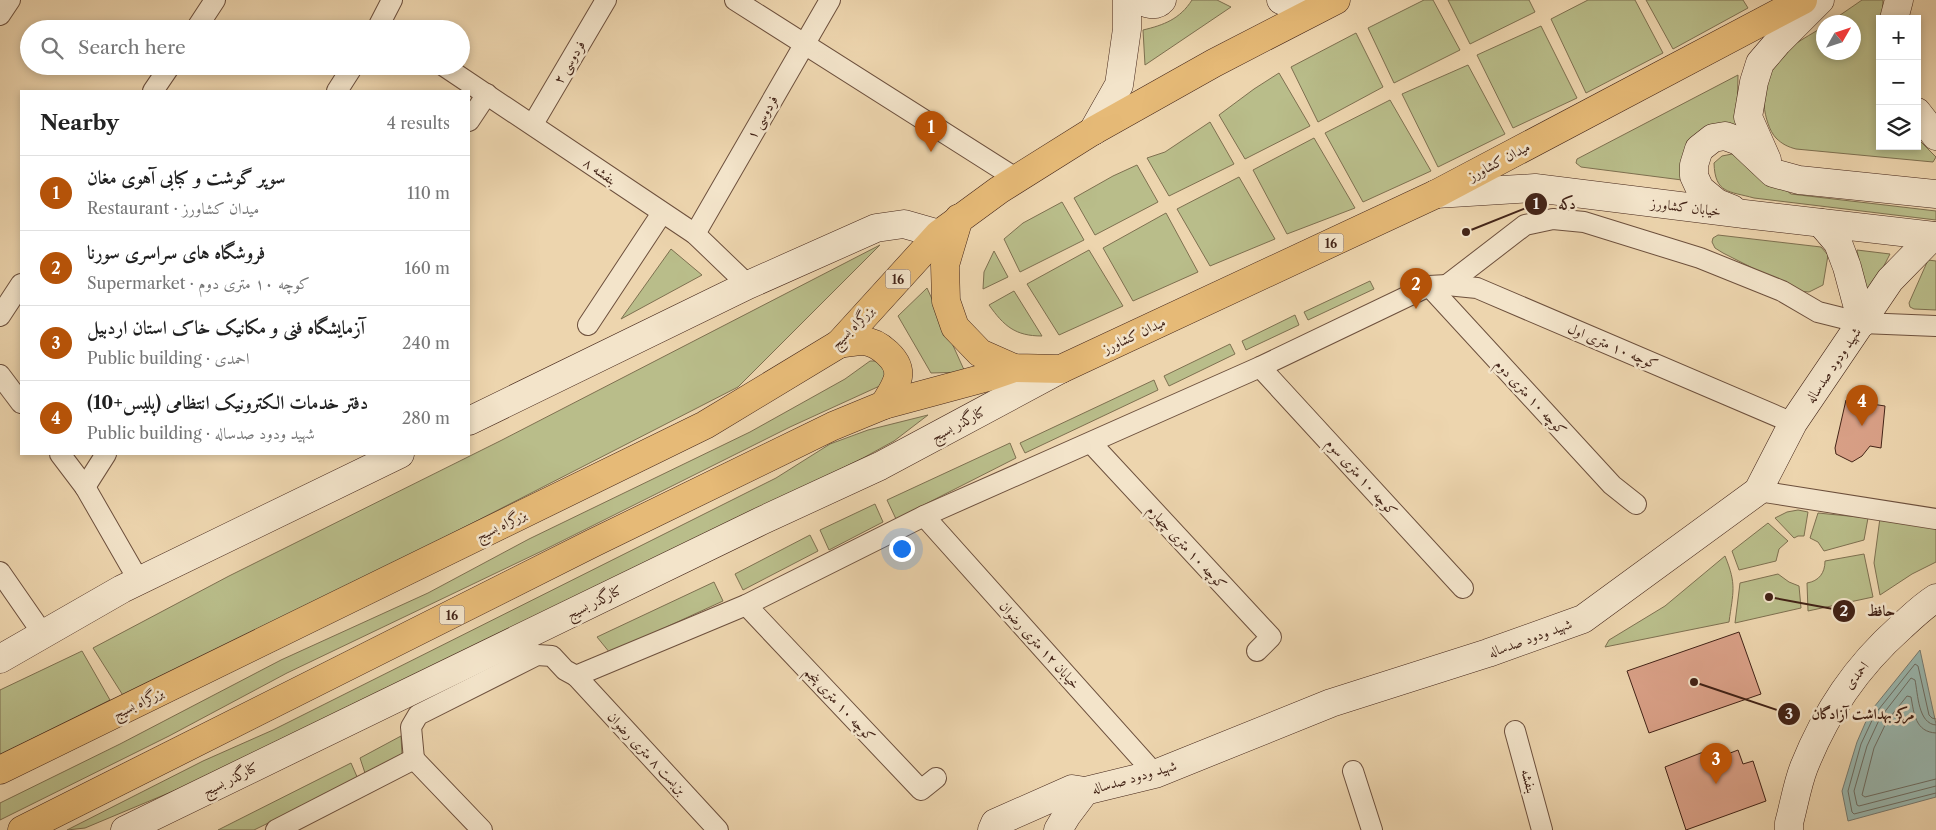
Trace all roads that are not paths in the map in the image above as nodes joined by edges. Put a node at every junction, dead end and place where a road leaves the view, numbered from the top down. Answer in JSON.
{"nodes":[{"id":1,"x":10,"y":0,"type":"edge"},
{"id":2,"x":215,"y":0,"type":"edge"},
{"id":3,"x":606,"y":0,"type":"edge"},
{"id":4,"x":735,"y":0,"type":"edge"},
{"id":5,"x":830,"y":0,"type":"edge"},
{"id":6,"x":1127,"y":0,"type":"edge"},
{"id":7,"x":1138,"y":0,"type":"edge"},
{"id":8,"x":1162,"y":0,"type":"edge"},
{"id":9,"x":1281,"y":0,"type":"edge"},
{"id":10,"x":1803,"y":0,"type":"edge"},
{"id":11,"x":1820,"y":0,"type":"edge"},
{"id":12,"x":1898,"y":0,"type":"edge"},
{"id":13,"x":389,"y":1,"type":"edge"},
{"id":14,"x":1323,"y":5,"type":"edge"},
{"id":15,"x":0,"y":15,"type":"edge"},
{"id":16,"x":1895,"y":15,"type":"edge"},
{"id":17,"x":202,"y":20,"type":"edge"},
{"id":18,"x":383,"y":20,"type":"edge"},
{"id":19,"x":805,"y":44,"type":"junction"},
{"id":20,"x":164,"y":75,"type":"edge"},
{"id":21,"x":348,"y":75,"type":"edge"},
{"id":22,"x":458,"y":75,"type":"edge"},
{"id":23,"x":154,"y":90,"type":"edge"},
{"id":24,"x":339,"y":90,"type":"edge"},
{"id":25,"x":486,"y":94,"type":"junction"},
{"id":26,"x":1921,"y":117,"type":"edge"},
{"id":27,"x":470,"y":119,"type":"edge"},
{"id":28,"x":532,"y":124,"type":"junction"},
{"id":29,"x":1093,"y":132,"type":"junction"},
{"id":30,"x":1936,"y":136,"type":"edge"},
{"id":31,"x":1773,"y":173,"type":"junction"},
{"id":32,"x":1017,"y":179,"type":"junction"},
{"id":33,"x":1436,"y":194,"type":"junction"},
{"id":34,"x":1936,"y":194,"type":"edge"},
{"id":35,"x":662,"y":213,"type":"junction"},
{"id":36,"x":1744,"y":214,"type":"junction"},
{"id":37,"x":1821,"y":223,"type":"junction"},
{"id":38,"x":949,"y":226,"type":"junction"},
{"id":39,"x":695,"y":234,"type":"junction"},
{"id":40,"x":1935,"y":236,"type":"edge"},
{"id":41,"x":748,"y":285,"type":"junction"},
{"id":42,"x":1438,"y":285,"type":"junction"},
{"id":43,"x":20,"y":286,"type":"edge"},
{"id":44,"x":0,"y":316,"type":"edge"},
{"id":45,"x":1862,"y":323,"type":"junction"},
{"id":46,"x":588,"y":324,"type":"dead end"},
{"id":47,"x":1936,"y":326,"type":"edge"},
{"id":48,"x":839,"y":344,"type":"junction"},
{"id":49,"x":1260,"y":367,"type":"junction"},
{"id":50,"x":1014,"y":368,"type":"junction"},
{"id":51,"x":1061,"y":369,"type":"junction"},
{"id":52,"x":0,"y":375,"type":"edge"},
{"id":53,"x":20,"y":402,"type":"edge"},
{"id":54,"x":884,"y":405,"type":"junction"},
{"id":55,"x":470,"y":420,"type":"edge"},
{"id":56,"x":1793,"y":423,"type":"junction"},
{"id":57,"x":1090,"y":443,"type":"junction"},
{"id":58,"x":61,"y":455,"type":"edge"},
{"id":59,"x":105,"y":455,"type":"edge"},
{"id":60,"x":398,"y":455,"type":"edge"},
{"id":61,"x":85,"y":487,"type":"junction"},
{"id":62,"x":1758,"y":491,"type":"junction"},
{"id":63,"x":1636,"y":504,"type":"dead end"},
{"id":64,"x":924,"y":516,"type":"junction"},
{"id":65,"x":1936,"y":519,"type":"edge"},
{"id":66,"x":0,"y":572,"type":"edge"},
{"id":67,"x":139,"y":581,"type":"junction"},
{"id":68,"x":1463,"y":588,"type":"dead end"},
{"id":69,"x":1936,"y":598,"type":"edge"},
{"id":70,"x":746,"y":605,"type":"junction"},
{"id":71,"x":43,"y":634,"type":"junction"},
{"id":72,"x":1257,"y":651,"type":"dead end"},
{"id":73,"x":0,"y":659,"type":"edge"},
{"id":74,"x":576,"y":676,"type":"junction"},
{"id":75,"x":1516,"y":731,"type":"dead end"},
{"id":76,"x":414,"y":759,"type":"junction"},
{"id":77,"x":0,"y":770,"type":"edge"},
{"id":78,"x":1353,"y":771,"type":"dead end"},
{"id":79,"x":1155,"y":774,"type":"junction"},
{"id":80,"x":936,"y":778,"type":"dead end"},
{"id":81,"x":1085,"y":791,"type":"junction"},
{"id":82,"x":22,"y":830,"type":"edge"},
{"id":83,"x":125,"y":830,"type":"edge"},
{"id":84,"x":276,"y":830,"type":"edge"},
{"id":85,"x":482,"y":830,"type":"edge"},
{"id":86,"x":718,"y":830,"type":"edge"},
{"id":87,"x":992,"y":830,"type":"edge"},
{"id":88,"x":1058,"y":830,"type":"edge"},
{"id":89,"x":1372,"y":830,"type":"edge"},
{"id":90,"x":1542,"y":830,"type":"edge"},
{"id":91,"x":1789,"y":830,"type":"edge"}],
"edges":[{"from":1,"to":15,"type":"street"},
{"from":2,"to":17,"type":"street"},
{"from":3,"to":28,"type":"street","name":"فردوسی ۲"},
{"from":4,"to":19,"type":"street"},
{"from":5,"to":19,"type":"street","name":"فردوسی ۱"},
{"from":6,"to":29,"type":"main road"},
{"from":7,"to":8,"type":"main road"},
{"from":9,"to":14,"type":"main road"},
{"from":10,"to":33,"type":"highway","name":"میدان کشاورز","number":"16"},
{"from":11,"to":31,"type":"main road"},
{"from":12,"to":16,"type":"main road"},
{"from":13,"to":18,"type":"street"},
{"from":14,"to":29,"type":"highway","number":"16"},
{"from":19,"to":32,"type":"street"},
{"from":19,"to":39,"type":"street","name":"فردوسی ۱"},
{"from":20,"to":23,"type":"street"},
{"from":21,"to":24,"type":"street"},
{"from":22,"to":25,"type":"street","name":"بنفشه ۸"},
{"from":25,"to":27,"type":"street"},
{"from":25,"to":28,"type":"street","name":"بنفشه ۸"},
{"from":26,"to":30,"type":"main road"},
{"from":28,"to":35,"type":"street","name":"بنفشه ۸"},
{"from":29,"to":32,"type":"highway","number":"16"},
{"from":31,"to":34,"type":"main road"},
{"from":31,"to":36,"type":"main road"},
{"from":32,"to":38,"type":"highway","number":"16"},
{"from":33,"to":36,"type":"main road","name":"خیابان کشاورز"},
{"from":33,"to":51,"type":"highway","name":"میدان کشاورز","number":"16"},
{"from":35,"to":39,"type":"street","name":"بنفشه ۸"},
{"from":35,"to":46,"type":"street"},
{"from":36,"to":37,"type":"main road","name":"خیابان کشاورز"},
{"from":37,"to":40,"type":"main road","name":"خیابان کشاورز"},
{"from":37,"to":45,"type":"main road","name":"شهید ودود صدساله"},
{"from":38,"to":41,"type":"main road"},
{"from":38,"to":48,"type":"highway","name":"بزرگراه بسیج","number":"16"},
{"from":38,"to":50,"type":"highway","name":"میدان کشاورز","number":"16"},
{"from":39,"to":41,"type":"street","name":"بنفشه ۸"},
{"from":40,"to":45,"type":"main road","name":"شهید ودود صدساله"},
{"from":41,"to":55,"type":"main road"},
{"from":42,"to":45,"type":"street"},
{"from":42,"to":49,"type":"street"},
{"from":42,"to":56,"type":"street","name":"کوچه ۱۰ متری اول"},
{"from":42,"to":63,"type":"street","name":"کوچه ۱۰ متری دوم"},
{"from":43,"to":44,"type":"street"},
{"from":45,"to":47,"type":"street"},
{"from":45,"to":56,"type":"main road","name":"شهید ودود صدساله"},
{"from":48,"to":54,"type":"highway"},
{"from":48,"to":77,"type":"highway","name":"بزرگراه بسیج","number":"16"},
{"from":49,"to":57,"type":"street"},
{"from":49,"to":68,"type":"street","name":"کوچه ۱۰ متری سوم"},
{"from":50,"to":51,"type":"highway","name":"میدان کشاورز","number":"16"},
{"from":50,"to":54,"type":"highway","number":"16"},
{"from":51,"to":83,"type":"main road","name":"کنارگذر بسیج"},
{"from":52,"to":53,"type":"street"},
{"from":54,"to":82,"type":"highway","number":"16"},
{"from":56,"to":62,"type":"main road","name":"شهید ودود صدساله"},
{"from":57,"to":64,"type":"street"},
{"from":57,"to":72,"type":"street","name":"کوچه ۱۰ متری چهارم"},
{"from":58,"to":61,"type":"street"},
{"from":59,"to":61,"type":"street"},
{"from":60,"to":67,"type":"main road"},
{"from":61,"to":67,"type":"street"},
{"from":62,"to":65,"type":"street"},
{"from":62,"to":79,"type":"main road","name":"شهید ودود صدساله"},
{"from":64,"to":70,"type":"street"},
{"from":64,"to":79,"type":"street","name":"خیابان ۱۲ متری رضوان"},
{"from":66,"to":71,"type":"street"},
{"from":67,"to":71,"type":"main road"},
{"from":69,"to":91,"type":"main road","name":"احمدی"},
{"from":70,"to":74,"type":"street"},
{"from":70,"to":80,"type":"street","name":"کوچه ۱۰ متری پنجم"},
{"from":71,"to":73,"type":"main road"},
{"from":74,"to":76,"type":"street","name":"بن‌بست ۸ متری رضوان"},
{"from":74,"to":86,"type":"street","name":"بن‌بست ۸ متری رضوان"},
{"from":75,"to":90,"type":"street","name":"بنفشه"},
{"from":76,"to":84,"type":"street"},
{"from":76,"to":85,"type":"street"},
{"from":78,"to":89,"type":"street"},
{"from":79,"to":81,"type":"main road","name":"شهید ودود صدساله"},
{"from":81,"to":87,"type":"main road","name":"شهید ودود صدساله"},
{"from":81,"to":88,"type":"main road","name":"شهید ودود صدساله"}]}
